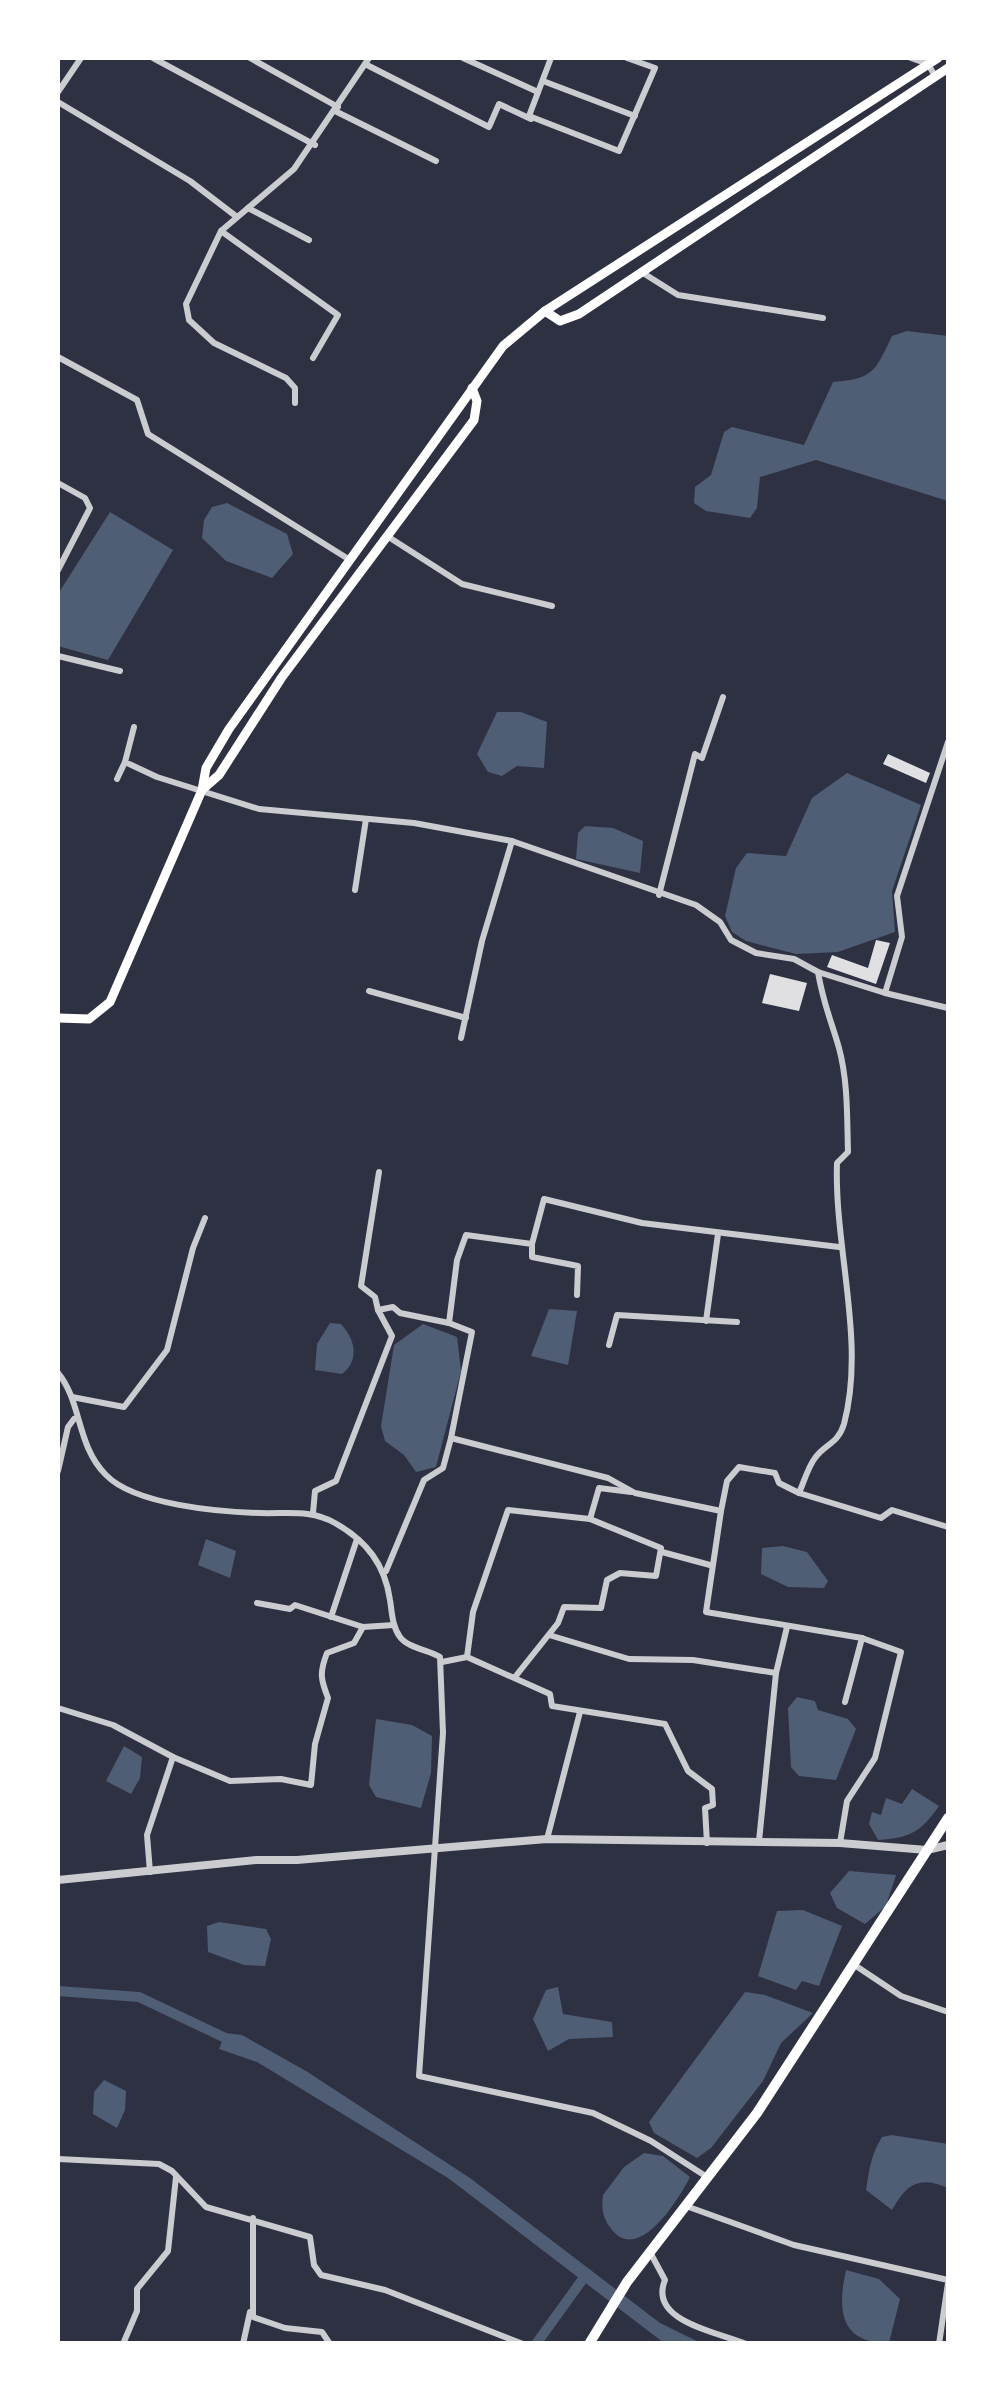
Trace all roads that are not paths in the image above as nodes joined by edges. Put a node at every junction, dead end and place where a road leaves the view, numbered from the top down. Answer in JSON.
{"nodes":[{"id":1,"x":81,"y":58,"type":"edge"},
{"id":2,"x":153,"y":58,"type":"edge"},
{"id":3,"x":250,"y":58,"type":"edge"},
{"id":4,"x":358,"y":58,"type":"edge"},
{"id":5,"x":463,"y":58,"type":"edge"},
{"id":6,"x":551,"y":58,"type":"edge"},
{"id":7,"x":627,"y":58,"type":"edge"},
{"id":8,"x":658,"y":58,"type":"edge"},
{"id":9,"x":911,"y":58,"type":"edge"},
{"id":10,"x":938,"y":58,"type":"edge"},
{"id":11,"x":367,"y":61,"type":"edge"},
{"id":12,"x":928,"y":64,"type":"junction"},
{"id":13,"x":654,"y":68,"type":"junction"},
{"id":14,"x":948,"y":68,"type":"edge"},
{"id":15,"x":935,"y":76,"type":"junction"},
{"id":16,"x":543,"y":80,"type":"junction"},
{"id":17,"x":58,"y":92,"type":"edge"},
{"id":18,"x":538,"y":92,"type":"junction"},
{"id":19,"x":58,"y":102,"type":"edge"},
{"id":20,"x":337,"y":109,"type":"junction"},
{"id":21,"x":635,"y":117,"type":"junction"},
{"id":22,"x":531,"y":119,"type":"junction"},
{"id":23,"x":314,"y":145,"type":"junction"},
{"id":24,"x":436,"y":161,"type":"dead end"},
{"id":25,"x":248,"y":208,"type":"junction"},
{"id":26,"x":237,"y":217,"type":"junction"},
{"id":27,"x":221,"y":231,"type":"junction"},
{"id":28,"x":309,"y":240,"type":"dead end"},
{"id":29,"x":642,"y":272,"type":"junction"},
{"id":30,"x":546,"y":311,"type":"junction"},
{"id":31,"x":823,"y":318,"type":"dead end"},
{"id":32,"x":58,"y":357,"type":"edge"},
{"id":33,"x":313,"y":358,"type":"dead end"},
{"id":34,"x":472,"y":388,"type":"junction"},
{"id":35,"x":295,"y":403,"type":"dead end"},
{"id":36,"x":408,"y":480,"type":"junction"},
{"id":37,"x":58,"y":483,"type":"edge"},
{"id":38,"x":422,"y":489,"type":"junction"},
{"id":39,"x":387,"y":536,"type":"junction"},
{"id":40,"x":351,"y":560,"type":"junction"},
{"id":41,"x":58,"y":570,"type":"edge"},
{"id":42,"x":552,"y":606,"type":"dead end"},
{"id":43,"x":58,"y":656,"type":"edge"},
{"id":44,"x":120,"y":672,"type":"dead end"},
{"id":45,"x":723,"y":697,"type":"dead end"},
{"id":46,"x":134,"y":727,"type":"dead end"},
{"id":47,"x":948,"y":742,"type":"edge"},
{"id":48,"x":126,"y":762,"type":"junction"},
{"id":49,"x":117,"y":779,"type":"dead end"},
{"id":50,"x":202,"y":790,"type":"junction"},
{"id":51,"x":366,"y":819,"type":"junction"},
{"id":52,"x":512,"y":841,"type":"junction"},
{"id":53,"x":354,"y":890,"type":"dead end"},
{"id":54,"x":659,"y":895,"type":"junction"},
{"id":55,"x":818,"y":972,"type":"junction"},
{"id":56,"x":369,"y":991,"type":"dead end"},
{"id":57,"x":885,"y":993,"type":"junction"},
{"id":58,"x":948,"y":1008,"type":"edge"},
{"id":59,"x":58,"y":1018,"type":"edge"},
{"id":60,"x":466,"y":1018,"type":"junction"},
{"id":61,"x":462,"y":1038,"type":"dead end"},
{"id":62,"x":379,"y":1172,"type":"dead end"},
{"id":63,"x":205,"y":1218,"type":"dead end"},
{"id":64,"x":718,"y":1234,"type":"junction"},
{"id":65,"x":532,"y":1244,"type":"junction"},
{"id":66,"x":839,"y":1247,"type":"junction"},
{"id":67,"x":577,"y":1295,"type":"dead end"},
{"id":68,"x":378,"y":1310,"type":"junction"},
{"id":69,"x":706,"y":1321,"type":"junction"},
{"id":70,"x":736,"y":1322,"type":"dead end"},
{"id":71,"x":449,"y":1323,"type":"junction"},
{"id":72,"x":609,"y":1346,"type":"dead end"},
{"id":73,"x":58,"y":1373,"type":"edge"},
{"id":74,"x":72,"y":1396,"type":"junction"},
{"id":75,"x":74,"y":1419,"type":"junction"},
{"id":76,"x":450,"y":1438,"type":"junction"},
{"id":77,"x":58,"y":1471,"type":"edge"},
{"id":78,"x":800,"y":1493,"type":"junction"},
{"id":79,"x":635,"y":1494,"type":"junction"},
{"id":80,"x":721,"y":1511,"type":"junction"},
{"id":81,"x":313,"y":1513,"type":"junction"},
{"id":82,"x":590,"y":1519,"type":"junction"},
{"id":83,"x":948,"y":1527,"type":"edge"},
{"id":84,"x":358,"y":1538,"type":"junction"},
{"id":85,"x":662,"y":1552,"type":"junction"},
{"id":86,"x":710,"y":1565,"type":"junction"},
{"id":87,"x":386,"y":1571,"type":"junction"},
{"id":88,"x":257,"y":1603,"type":"dead end"},
{"id":89,"x":331,"y":1617,"type":"junction"},
{"id":90,"x":394,"y":1625,"type":"junction"},
{"id":91,"x":362,"y":1627,"type":"junction"},
{"id":92,"x":786,"y":1627,"type":"junction"},
{"id":93,"x":548,"y":1635,"type":"junction"},
{"id":94,"x":862,"y":1638,"type":"junction"},
{"id":95,"x":467,"y":1657,"type":"junction"},
{"id":96,"x":442,"y":1662,"type":"junction"},
{"id":97,"x":776,"y":1673,"type":"junction"},
{"id":98,"x":515,"y":1677,"type":"junction"},
{"id":99,"x":845,"y":1702,"type":"dead end"},
{"id":100,"x":58,"y":1708,"type":"edge"},
{"id":101,"x":580,"y":1712,"type":"junction"},
{"id":102,"x":173,"y":1757,"type":"junction"},
{"id":103,"x":948,"y":1818,"type":"edge"},
{"id":104,"x":547,"y":1839,"type":"junction"},
{"id":105,"x":759,"y":1841,"type":"junction"},
{"id":106,"x":707,"y":1843,"type":"junction"},
{"id":107,"x":840,"y":1843,"type":"junction"},
{"id":108,"x":948,"y":1845,"type":"edge"},
{"id":109,"x":432,"y":1847,"type":"junction"},
{"id":110,"x":927,"y":1850,"type":"junction"},
{"id":111,"x":150,"y":1872,"type":"junction"},
{"id":112,"x":58,"y":1880,"type":"edge"},
{"id":113,"x":852,"y":1963,"type":"junction"},
{"id":114,"x":948,"y":2012,"type":"edge"},
{"id":115,"x":58,"y":2159,"type":"edge"},
{"id":116,"x":176,"y":2177,"type":"junction"},
{"id":117,"x":706,"y":2177,"type":"junction"},
{"id":118,"x":686,"y":2206,"type":"junction"},
{"id":119,"x":253,"y":2218,"type":"junction"},
{"id":120,"x":650,"y":2254,"type":"junction"},
{"id":121,"x":948,"y":2282,"type":"edge"},
{"id":122,"x":250,"y":2312,"type":"junction"},
{"id":123,"x":123,"y":2344,"type":"edge"},
{"id":124,"x":243,"y":2344,"type":"edge"},
{"id":125,"x":330,"y":2344,"type":"edge"},
{"id":126,"x":523,"y":2344,"type":"edge"},
{"id":127,"x":589,"y":2344,"type":"edge"},
{"id":128,"x":746,"y":2344,"type":"edge"},
{"id":129,"x":939,"y":2344,"type":"edge"}],
"edges":[{"from":1,"to":17,"type":"street"},
{"from":2,"to":23,"type":"street"},
{"from":3,"to":20,"type":"street"},
{"from":4,"to":11,"type":"street"},
{"from":5,"to":18,"type":"street"},
{"from":6,"to":16,"type":"street"},
{"from":7,"to":13,"type":"street"},
{"from":8,"to":13,"type":"street"},
{"from":9,"to":12,"type":"street"},
{"from":10,"to":12,"type":"main road"},
{"from":11,"to":20,"type":"street"},
{"from":11,"to":22,"type":"street"},
{"from":12,"to":15,"type":"street"},
{"from":12,"to":30,"type":"main road"},
{"from":13,"to":21,"type":"street"},
{"from":14,"to":15,"type":"main road"},
{"from":15,"to":29,"type":"main road"},
{"from":16,"to":18,"type":"street"},
{"from":16,"to":21,"type":"street"},
{"from":18,"to":22,"type":"street"},
{"from":19,"to":26,"type":"street"},
{"from":20,"to":23,"type":"street"},
{"from":20,"to":24,"type":"street"},
{"from":21,"to":22,"type":"street"},
{"from":23,"to":25,"type":"street"},
{"from":25,"to":26,"type":"street"},
{"from":25,"to":28,"type":"street"},
{"from":26,"to":27,"type":"street"},
{"from":27,"to":33,"type":"street"},
{"from":27,"to":35,"type":"street"},
{"from":29,"to":30,"type":"main road"},
{"from":29,"to":31,"type":"street"},
{"from":30,"to":34,"type":"main road"},
{"from":32,"to":40,"type":"street"},
{"from":34,"to":36,"type":"main road"},
{"from":34,"to":38,"type":"main road"},
{"from":36,"to":38,"type":"main road"},
{"from":36,"to":40,"type":"main road"},
{"from":37,"to":41,"type":"street"},
{"from":38,"to":39,"type":"main road"},
{"from":39,"to":42,"type":"street"},
{"from":39,"to":50,"type":"main road"},
{"from":40,"to":50,"type":"main road"},
{"from":43,"to":44,"type":"street"},
{"from":45,"to":54,"type":"street"},
{"from":46,"to":48,"type":"street"},
{"from":47,"to":57,"type":"street"},
{"from":48,"to":49,"type":"street"},
{"from":48,"to":50,"type":"street"},
{"from":50,"to":51,"type":"street"},
{"from":50,"to":59,"type":"main road"},
{"from":51,"to":52,"type":"street"},
{"from":51,"to":53,"type":"street"},
{"from":52,"to":54,"type":"street"},
{"from":52,"to":60,"type":"street"},
{"from":54,"to":55,"type":"street"},
{"from":55,"to":57,"type":"street"},
{"from":55,"to":66,"type":"street"},
{"from":56,"to":60,"type":"street"},
{"from":57,"to":58,"type":"street"},
{"from":60,"to":61,"type":"street"},
{"from":62,"to":68,"type":"street"},
{"from":63,"to":74,"type":"street"},
{"from":64,"to":65,"type":"street"},
{"from":64,"to":66,"type":"street"},
{"from":64,"to":69,"type":"street"},
{"from":65,"to":67,"type":"street"},
{"from":65,"to":71,"type":"street"},
{"from":66,"to":78,"type":"street"},
{"from":68,"to":71,"type":"street"},
{"from":68,"to":81,"type":"street"},
{"from":69,"to":70,"type":"street"},
{"from":69,"to":72,"type":"street"},
{"from":71,"to":76,"type":"street"},
{"from":73,"to":74,"type":"street"},
{"from":74,"to":75,"type":"street"},
{"from":75,"to":77,"type":"street"},
{"from":75,"to":81,"type":"street"},
{"from":76,"to":79,"type":"street"},
{"from":76,"to":87,"type":"street"},
{"from":78,"to":80,"type":"street"},
{"from":78,"to":83,"type":"street"},
{"from":79,"to":80,"type":"street"},
{"from":79,"to":82,"type":"street"},
{"from":80,"to":86,"type":"street"},
{"from":81,"to":84,"type":"street"},
{"from":82,"to":85,"type":"street"},
{"from":82,"to":95,"type":"street"},
{"from":84,"to":87,"type":"street"},
{"from":84,"to":89,"type":"street"},
{"from":85,"to":86,"type":"street"},
{"from":85,"to":93,"type":"street"},
{"from":86,"to":92,"type":"street"},
{"from":87,"to":90,"type":"street"},
{"from":88,"to":89,"type":"street"},
{"from":89,"to":91,"type":"street"},
{"from":90,"to":91,"type":"street"},
{"from":90,"to":96,"type":"street"},
{"from":91,"to":102,"type":"street"},
{"from":92,"to":94,"type":"street"},
{"from":92,"to":97,"type":"street"},
{"from":93,"to":97,"type":"street"},
{"from":93,"to":98,"type":"street"},
{"from":94,"to":99,"type":"street"},
{"from":94,"to":107,"type":"street"},
{"from":95,"to":96,"type":"street"},
{"from":95,"to":98,"type":"street"},
{"from":96,"to":109,"type":"street"},
{"from":97,"to":105,"type":"street"},
{"from":98,"to":101,"type":"street"},
{"from":100,"to":102,"type":"street"},
{"from":101,"to":104,"type":"street"},
{"from":101,"to":106,"type":"street"},
{"from":102,"to":111,"type":"street"},
{"from":103,"to":110,"type":"main road"},
{"from":104,"to":106,"type":"street"},
{"from":104,"to":109,"type":"street"},
{"from":105,"to":106,"type":"street"},
{"from":105,"to":107,"type":"street"},
{"from":107,"to":110,"type":"street"},
{"from":108,"to":110,"type":"street"},
{"from":109,"to":111,"type":"street"},
{"from":109,"to":117,"type":"street"},
{"from":110,"to":113,"type":"main road"},
{"from":111,"to":112,"type":"street"},
{"from":113,"to":114,"type":"street"},
{"from":113,"to":117,"type":"main road"},
{"from":115,"to":116,"type":"street"},
{"from":116,"to":119,"type":"street"},
{"from":116,"to":123,"type":"street"},
{"from":117,"to":118,"type":"main road"},
{"from":118,"to":120,"type":"main road"},
{"from":118,"to":121,"type":"street"},
{"from":119,"to":122,"type":"street"},
{"from":119,"to":126,"type":"street"},
{"from":120,"to":127,"type":"main road"},
{"from":120,"to":128,"type":"street"},
{"from":121,"to":129,"type":"street"},
{"from":122,"to":124,"type":"street"},
{"from":122,"to":125,"type":"street"}]}
